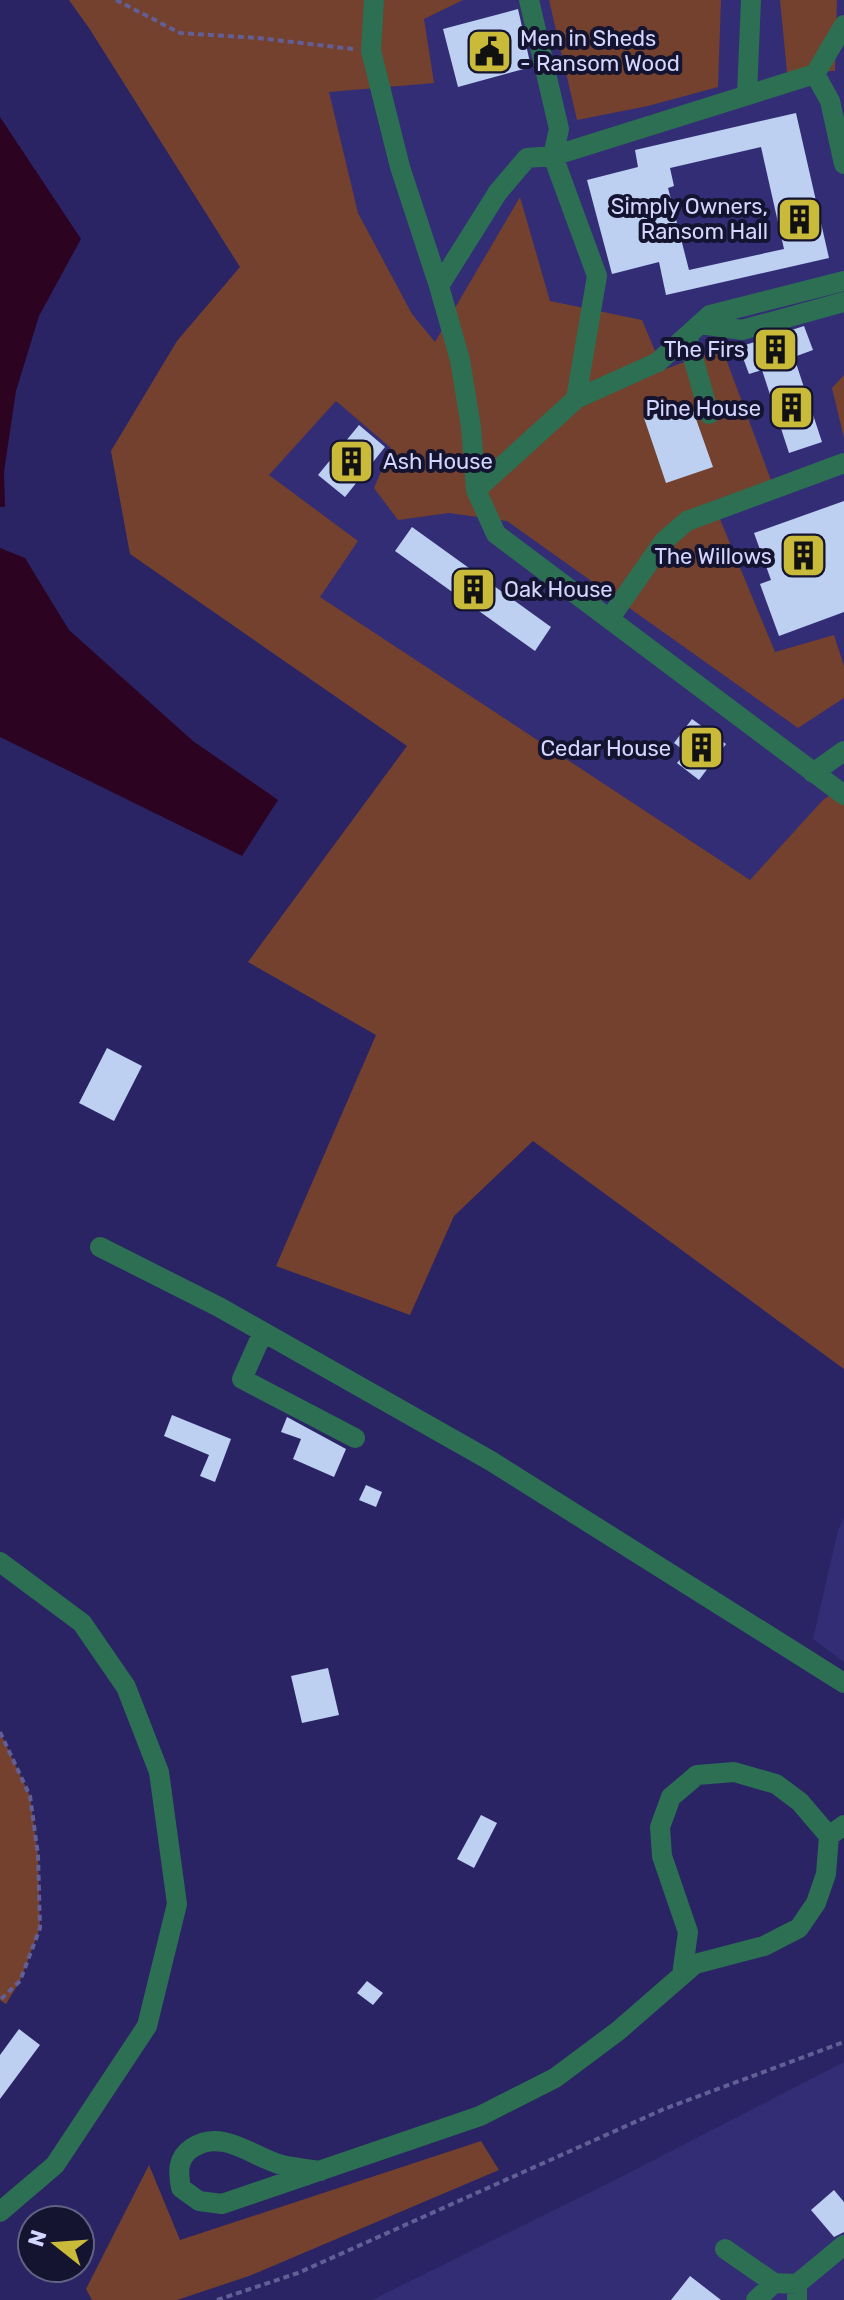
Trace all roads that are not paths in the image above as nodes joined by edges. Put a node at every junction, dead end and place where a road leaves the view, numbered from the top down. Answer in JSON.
{"nodes":[{"id":1,"x":374,"y":0,"type":"edge"},
{"id":2,"x":529,"y":0,"type":"edge"},
{"id":3,"x":751,"y":0,"type":"edge"},
{"id":4,"x":844,"y":25,"type":"edge"},
{"id":5,"x":815,"y":74,"type":"junction"},
{"id":6,"x":747,"y":94,"type":"junction"},
{"id":7,"x":553,"y":156,"type":"junction"},
{"id":8,"x":844,"y":164,"type":"edge"},
{"id":9,"x":844,"y":281,"type":"edge"},
{"id":10,"x":439,"y":286,"type":"junction"},
{"id":11,"x":844,"y":302,"type":"edge"},
{"id":12,"x":694,"y":330,"type":"junction"},
{"id":13,"x":576,"y":399,"type":"junction"},
{"id":14,"x":709,"y":414,"type":"dead end"},
{"id":15,"x":844,"y":463,"type":"edge"},
{"id":16,"x":476,"y":490,"type":"junction"},
{"id":17,"x":610,"y":618,"type":"junction"},
{"id":18,"x":844,"y":751,"type":"edge"},
{"id":19,"x":813,"y":773,"type":"junction"},
{"id":20,"x":844,"y":795,"type":"edge"},
{"id":21,"x":100,"y":1247,"type":"dead end"},
{"id":22,"x":263,"y":1332,"type":"junction"},
{"id":23,"x":355,"y":1438,"type":"dead end"},
{"id":24,"x":0,"y":1562,"type":"edge"},
{"id":25,"x":844,"y":1683,"type":"edge"},
{"id":26,"x":836,"y":1830,"type":"edge"},
{"id":27,"x":682,"y":1975,"type":"junction"},
{"id":28,"x":320,"y":2171,"type":"junction"},
{"id":29,"x":0,"y":2212,"type":"edge"},
{"id":30,"x":844,"y":2245,"type":"edge"},
{"id":31,"x":725,"y":2249,"type":"dead end"},
{"id":32,"x":774,"y":2283,"type":"junction"},
{"id":33,"x":797,"y":2292,"type":"edge"},
{"id":34,"x":756,"y":2300,"type":"edge"}],
"edges":[{"from":1,"to":10,"type":"street"},
{"from":2,"to":7,"type":"street"},
{"from":3,"to":6,"type":"street"},
{"from":4,"to":5,"type":"street"},
{"from":5,"to":6,"type":"street"},
{"from":5,"to":8,"type":"street"},
{"from":6,"to":7,"type":"street"},
{"from":7,"to":10,"type":"street"},
{"from":7,"to":13,"type":"street"},
{"from":9,"to":12,"type":"street"},
{"from":10,"to":16,"type":"street"},
{"from":11,"to":12,"type":"street"},
{"from":12,"to":13,"type":"street"},
{"from":12,"to":14,"type":"street"},
{"from":13,"to":16,"type":"street"},
{"from":15,"to":17,"type":"street"},
{"from":16,"to":17,"type":"street"},
{"from":17,"to":19,"type":"street"},
{"from":18,"to":19,"type":"street"},
{"from":19,"to":20,"type":"street"},
{"from":21,"to":22,"type":"street"},
{"from":22,"to":23,"type":"street"},
{"from":22,"to":25,"type":"street"},
{"from":24,"to":29,"type":"street"},
{"from":26,"to":27,"type":"street"},
{"from":26,"to":27,"type":"street"},
{"from":27,"to":28,"type":"street"},
{"from":28,"to":28,"type":"street"},
{"from":30,"to":33,"type":"street"},
{"from":31,"to":32,"type":"street"},
{"from":32,"to":33,"type":"street"},
{"from":32,"to":34,"type":"street"}]}
